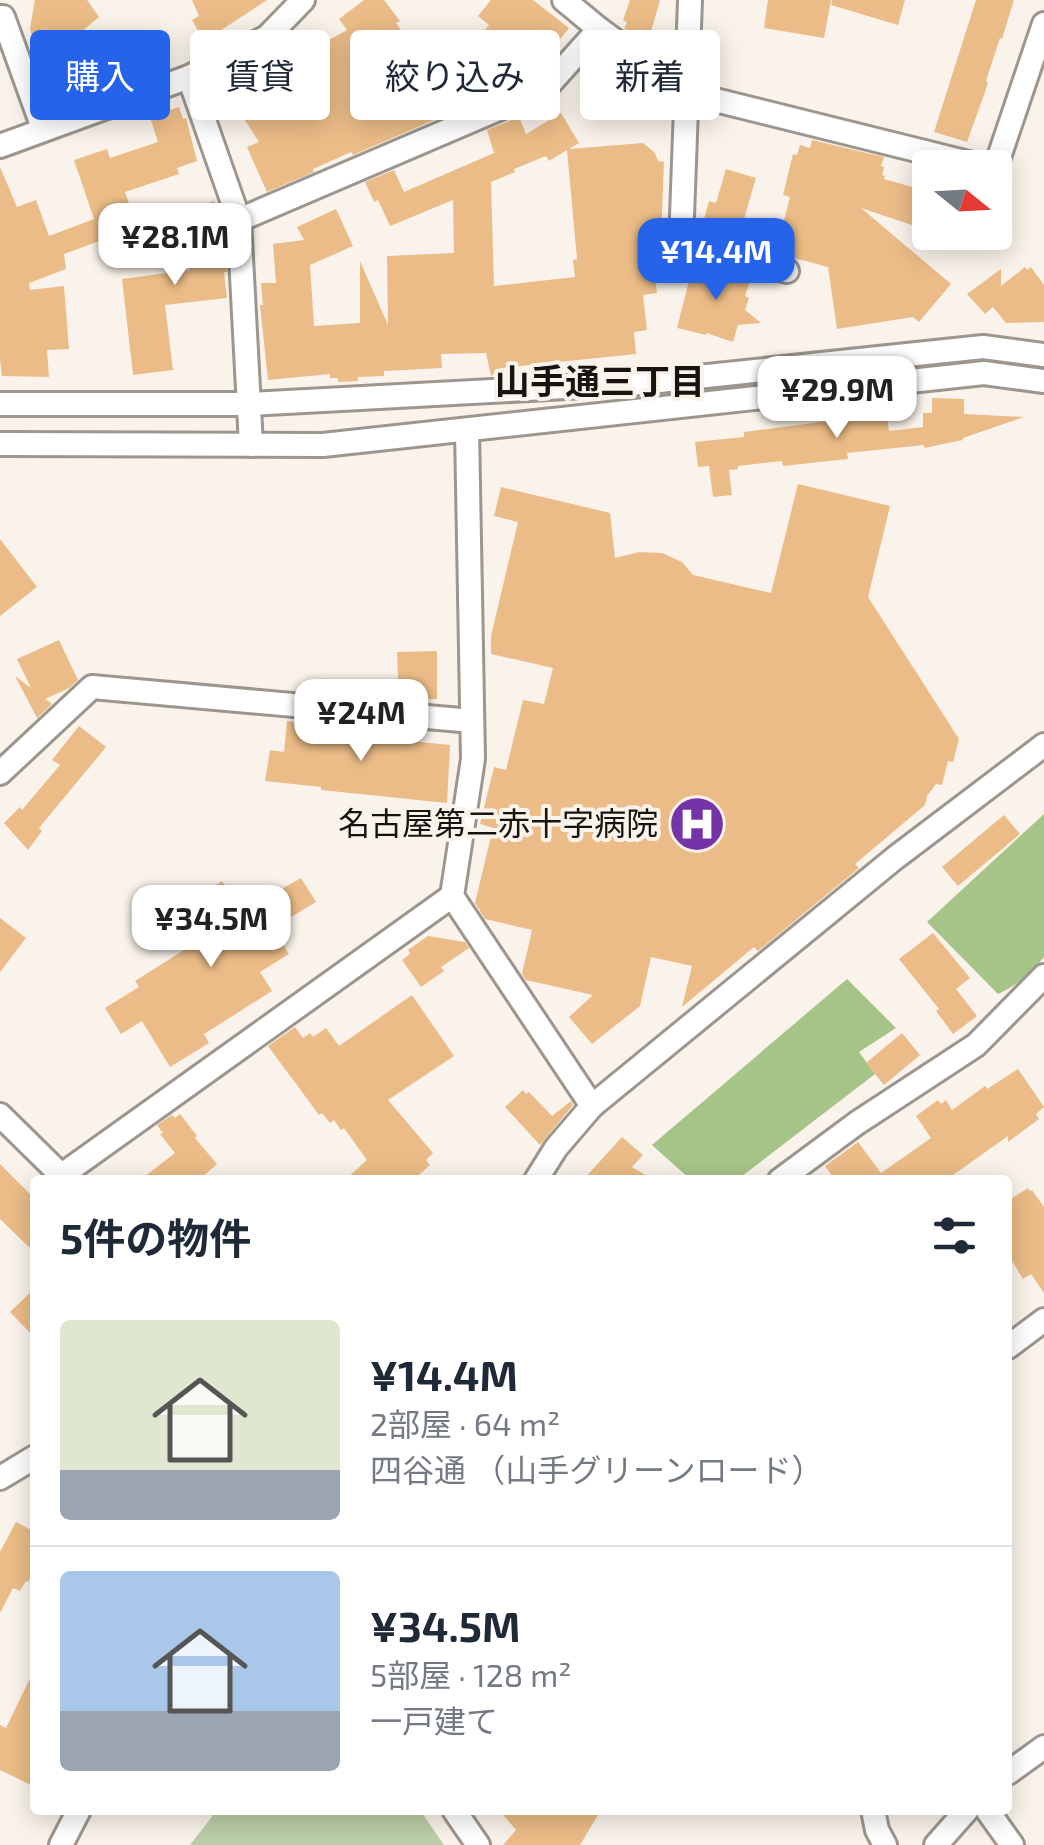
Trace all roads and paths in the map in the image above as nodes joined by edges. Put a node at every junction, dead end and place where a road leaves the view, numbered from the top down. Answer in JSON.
{"nodes":[{"id":1,"x":303,"y":0,"type":"edge"},
{"id":2,"x":564,"y":0,"type":"edge"},
{"id":3,"x":690,"y":0,"type":"edge"},
{"id":4,"x":0,"y":17,"type":"edge"},
{"id":5,"x":1044,"y":24,"type":"edge"},
{"id":6,"x":599,"y":29,"type":"joint"},
{"id":7,"x":689,"y":30,"type":"edge"},
{"id":8,"x":189,"y":76,"type":"junction"},
{"id":9,"x":720,"y":101,"type":"edge"},
{"id":10,"x":686,"y":120,"type":"edge"},
{"id":11,"x":43,"y":128,"type":"junction"},
{"id":12,"x":0,"y":146,"type":"edge"},
{"id":13,"x":919,"y":150,"type":"edge"},
{"id":14,"x":998,"y":150,"type":"edge"},
{"id":15,"x":239,"y":220,"type":"junction"},
{"id":16,"x":788,"y":271,"type":"dead end"},
{"id":17,"x":1044,"y":355,"type":"edge"},
{"id":18,"x":1044,"y":381,"type":"edge"},
{"id":19,"x":0,"y":404,"type":"edge"},
{"id":20,"x":250,"y":404,"type":"junction"},
{"id":21,"x":467,"y":430,"type":"junction"},
{"id":22,"x":0,"y":444,"type":"edge"},
{"id":23,"x":251,"y":445,"type":"junction"},
{"id":24,"x":472,"y":721,"type":"junction"},
{"id":25,"x":1044,"y":746,"type":"edge"},
{"id":26,"x":0,"y":773,"type":"edge"},
{"id":27,"x":452,"y":896,"type":"junction"},
{"id":28,"x":1044,"y":976,"type":"edge"},
{"id":29,"x":592,"y":1106,"type":"junction"},
{"id":30,"x":0,"y":1115,"type":"edge"},
{"id":31,"x":61,"y":1175,"type":"edge"},
{"id":32,"x":68,"y":1175,"type":"edge"},
{"id":33,"x":539,"y":1175,"type":"edge"},
{"id":34,"x":787,"y":1175,"type":"edge"},
{"id":35,"x":1044,"y":1320,"type":"edge"},
{"id":36,"x":1012,"y":1345,"type":"edge"},
{"id":37,"x":30,"y":1460,"type":"edge"},
{"id":38,"x":0,"y":1478,"type":"edge"},
{"id":39,"x":1044,"y":1747,"type":"edge"},
{"id":40,"x":1012,"y":1770,"type":"edge"},
{"id":41,"x":76,"y":1815,"type":"edge"},
{"id":42,"x":457,"y":1815,"type":"edge"},
{"id":43,"x":874,"y":1815,"type":"edge"},
{"id":44,"x":963,"y":1815,"type":"edge"},
{"id":45,"x":991,"y":1815,"type":"edge"},
{"id":46,"x":61,"y":1845,"type":"edge"},
{"id":47,"x":478,"y":1845,"type":"edge"},
{"id":48,"x":885,"y":1845,"type":"edge"},
{"id":49,"x":936,"y":1845,"type":"edge"},
{"id":50,"x":1012,"y":1845,"type":"edge"}],
"edges":[{"from":1,"to":8,"type":"street"},
{"from":2,"to":6,"type":"street"},
{"from":3,"to":7,"type":"street"},
{"from":4,"to":11,"type":"street"},
{"from":5,"to":14,"type":"street"},
{"from":6,"to":15,"type":"street"},
{"from":8,"to":11,"type":"street"},
{"from":8,"to":15,"type":"street"},
{"from":9,"to":13,"type":"street"},
{"from":10,"to":16,"type":"street"},
{"from":11,"to":12,"type":"street"},
{"from":15,"to":20,"type":"street"},
{"from":17,"to":20,"type":"street"},
{"from":18,"to":21,"type":"street"},
{"from":19,"to":20,"type":"street"},
{"from":20,"to":23,"type":"street"},
{"from":21,"to":23,"type":"street"},
{"from":21,"to":24,"type":"street"},
{"from":22,"to":23,"type":"street"},
{"from":24,"to":26,"type":"street"},
{"from":24,"to":27,"type":"street"},
{"from":25,"to":29,"type":"street"},
{"from":27,"to":29,"type":"street"},
{"from":27,"to":32,"type":"street"},
{"from":28,"to":34,"type":"street"},
{"from":29,"to":33,"type":"street"},
{"from":30,"to":31,"type":"street"},
{"from":35,"to":36,"type":"street"},
{"from":37,"to":38,"type":"street"},
{"from":39,"to":40,"type":"street"},
{"from":41,"to":46,"type":"street"},
{"from":42,"to":47,"type":"street"},
{"from":43,"to":48,"type":"street"},
{"from":44,"to":49,"type":"street"},
{"from":45,"to":50,"type":"street"}]}
